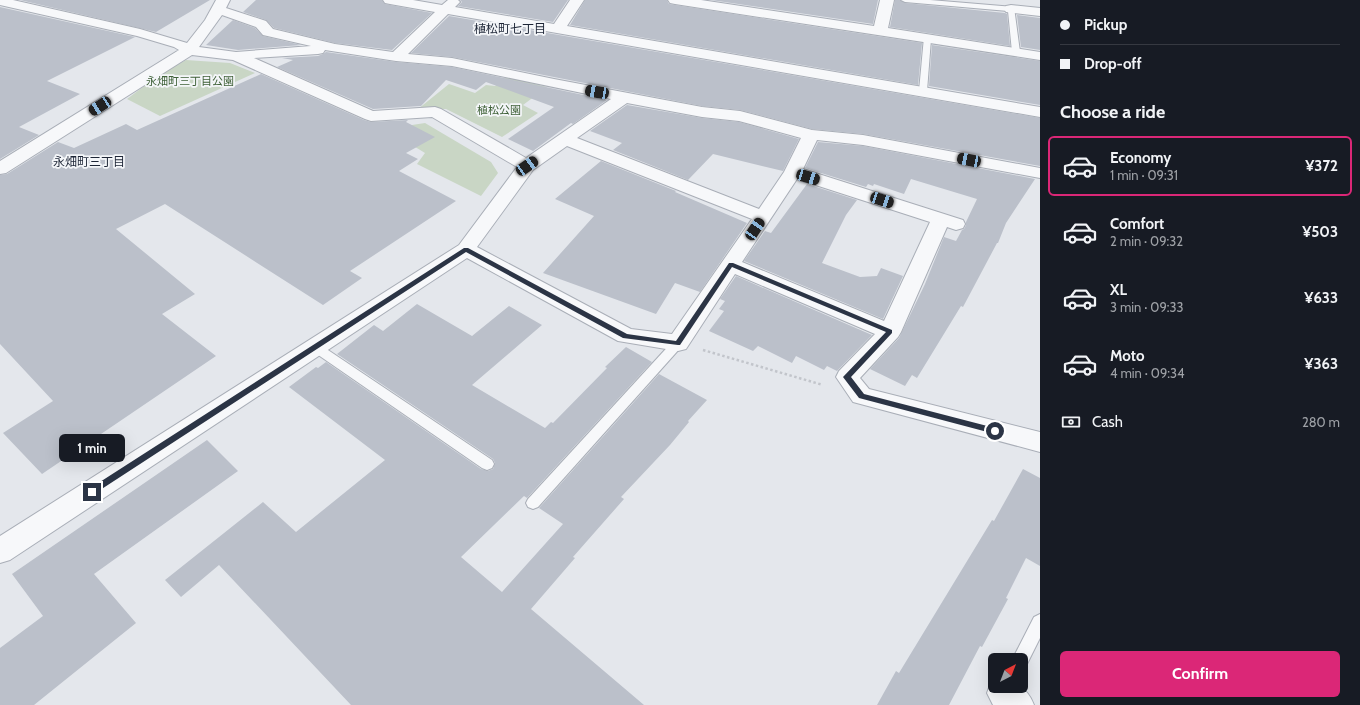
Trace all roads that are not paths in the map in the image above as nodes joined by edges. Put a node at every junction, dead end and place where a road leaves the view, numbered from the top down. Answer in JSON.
{"nodes":[{"id":1,"x":390,"y":0,"type":"edge"},
{"id":2,"x":455,"y":0,"type":"edge"},
{"id":3,"x":577,"y":0,"type":"edge"},
{"id":4,"x":675,"y":0,"type":"edge"},
{"id":5,"x":887,"y":0,"type":"edge"},
{"id":6,"x":905,"y":0,"type":"edge"},
{"id":7,"x":1,"y":1,"type":"edge"},
{"id":8,"x":221,"y":5,"type":"edge"},
{"id":9,"x":1011,"y":9,"type":"junction"},
{"id":10,"x":444,"y":10,"type":"junction"},
{"id":11,"x":1040,"y":12,"type":"edge"},
{"id":12,"x":558,"y":29,"type":"junction"},
{"id":13,"x":880,"y":32,"type":"junction"},
{"id":14,"x":927,"y":39,"type":"junction"},
{"id":15,"x":335,"y":48,"type":"junction"},
{"id":16,"x":189,"y":50,"type":"junction"},
{"id":17,"x":1016,"y":52,"type":"junction"},
{"id":18,"x":236,"y":56,"type":"junction"},
{"id":19,"x":1040,"y":56,"type":"edge"},
{"id":20,"x":396,"y":57,"type":"junction"},
{"id":21,"x":923,"y":91,"type":"junction"},
{"id":22,"x":625,"y":97,"type":"junction"},
{"id":23,"x":1040,"y":112,"type":"edge"},
{"id":24,"x":811,"y":135,"type":"junction"},
{"id":25,"x":565,"y":139,"type":"junction"},
{"id":26,"x":527,"y":166,"type":"junction"},
{"id":27,"x":0,"y":170,"type":"edge"},
{"id":28,"x":793,"y":172,"type":"junction"},
{"id":29,"x":1040,"y":173,"type":"edge"},
{"id":30,"x":763,"y":217,"type":"junction"},
{"id":31,"x":466,"y":249,"type":"junction"},
{"id":32,"x":731,"y":264,"type":"junction"},
{"id":33,"x":890,"y":332,"type":"junction"},
{"id":34,"x":678,"y":343,"type":"junction"},
{"id":35,"x":315,"y":347,"type":"junction"},
{"id":36,"x":1040,"y":442,"type":"edge"},
{"id":37,"x":487,"y":464,"type":"dead end"},
{"id":38,"x":533,"y":503,"type":"dead end"},
{"id":39,"x":0,"y":551,"type":"edge"},
{"id":40,"x":1040,"y":622,"type":"edge"},
{"id":41,"x":1024,"y":653,"type":"edge"}],
"edges":[{"from":1,"to":10,"type":"street"},
{"from":2,"to":10,"type":"street"},
{"from":3,"to":12,"type":"street"},
{"from":4,"to":13,"type":"street"},
{"from":5,"to":13,"type":"street"},
{"from":6,"to":9,"type":"lane"},
{"from":7,"to":16,"type":"street"},
{"from":8,"to":15,"type":"street"},
{"from":8,"to":16,"type":"street"},
{"from":9,"to":11,"type":"street"},
{"from":9,"to":17,"type":"lane"},
{"from":10,"to":12,"type":"street"},
{"from":10,"to":20,"type":"street"},
{"from":12,"to":21,"type":"street"},
{"from":13,"to":14,"type":"street"},
{"from":14,"to":17,"type":"street"},
{"from":14,"to":21,"type":"lane"},
{"from":15,"to":18,"type":"street"},
{"from":15,"to":20,"type":"street"},
{"from":16,"to":18,"type":"street"},
{"from":16,"to":27,"type":"street"},
{"from":17,"to":19,"type":"street"},
{"from":18,"to":26,"type":"street"},
{"from":20,"to":22,"type":"street"},
{"from":21,"to":23,"type":"street"},
{"from":22,"to":24,"type":"street"},
{"from":22,"to":25,"type":"street"},
{"from":24,"to":28,"type":"street"},
{"from":24,"to":29,"type":"street"},
{"from":25,"to":26,"type":"street"},
{"from":25,"to":30,"type":"street"},
{"from":26,"to":31,"type":"street"},
{"from":28,"to":30,"type":"street"},
{"from":28,"to":33,"type":"street"},
{"from":30,"to":32,"type":"street"},
{"from":31,"to":34,"type":"street"},
{"from":31,"to":35,"type":"street"},
{"from":32,"to":33,"type":"street"},
{"from":32,"to":34,"type":"street"},
{"from":33,"to":36,"type":"street"},
{"from":34,"to":38,"type":"lane"},
{"from":35,"to":37,"type":"lane"},
{"from":35,"to":39,"type":"street"},
{"from":40,"to":41,"type":"lane"}]}
